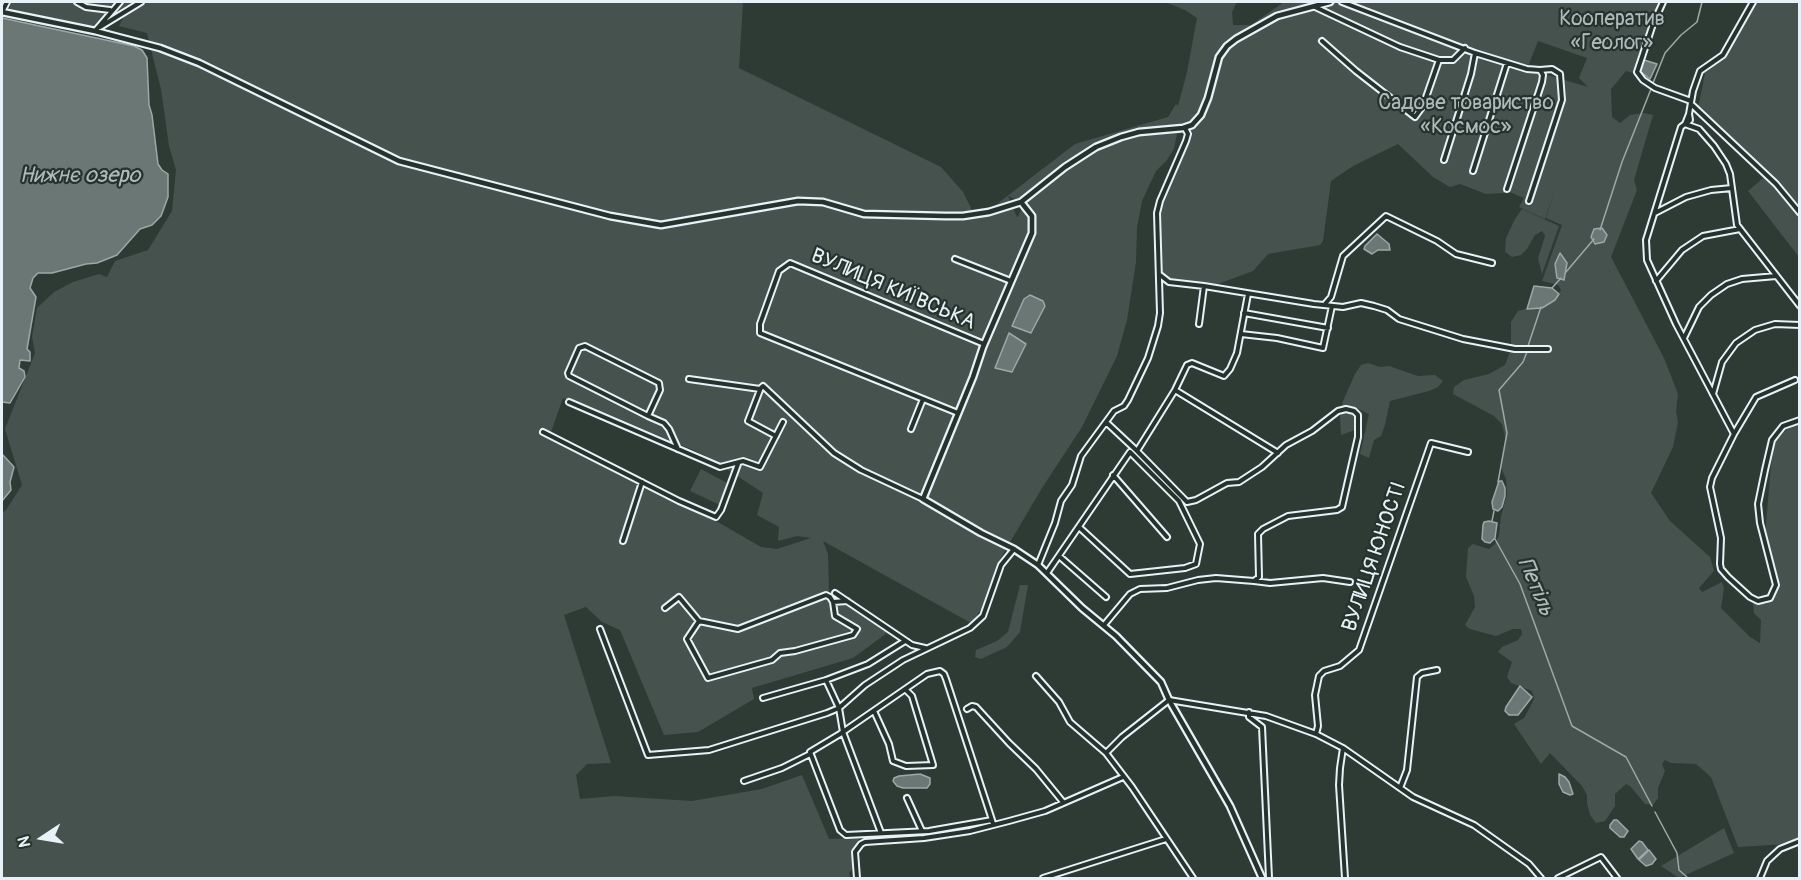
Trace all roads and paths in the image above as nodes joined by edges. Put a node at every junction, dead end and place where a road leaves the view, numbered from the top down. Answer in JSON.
{"nodes":[{"id":1,"x":8,"y":2,"type":"edge"},
{"id":2,"x":77,"y":2,"type":"edge"},
{"id":3,"x":120,"y":2,"type":"edge"},
{"id":4,"x":141,"y":2,"type":"edge"},
{"id":5,"x":1330,"y":2,"type":"edge"},
{"id":6,"x":1342,"y":2,"type":"edge"},
{"id":7,"x":1663,"y":2,"type":"edge"},
{"id":8,"x":1753,"y":2,"type":"edge"},
{"id":9,"x":1311,"y":5,"type":"junction"},
{"id":10,"x":111,"y":10,"type":"junction"},
{"id":11,"x":2,"y":12,"type":"edge"},
{"id":12,"x":100,"y":27,"type":"junction"},
{"id":13,"x":95,"y":31,"type":"junction"},
{"id":14,"x":1322,"y":41,"type":"dead end"},
{"id":15,"x":1465,"y":48,"type":"junction"},
{"id":16,"x":1475,"y":53,"type":"junction"},
{"id":17,"x":1439,"y":60,"type":"junction"},
{"id":18,"x":1507,"y":63,"type":"junction"},
{"id":19,"x":1540,"y":70,"type":"junction"},
{"id":20,"x":1691,"y":103,"type":"junction"},
{"id":21,"x":1686,"y":124,"type":"junction"},
{"id":22,"x":1185,"y":128,"type":"junction"},
{"id":23,"x":1444,"y":160,"type":"dead end"},
{"id":24,"x":1473,"y":171,"type":"dead end"},
{"id":25,"x":1732,"y":188,"type":"junction"},
{"id":26,"x":1508,"y":189,"type":"dead end"},
{"id":27,"x":1529,"y":201,"type":"dead end"},
{"id":28,"x":1021,"y":202,"type":"junction"},
{"id":29,"x":1655,"y":213,"type":"junction"},
{"id":30,"x":1800,"y":213,"type":"edge"},
{"id":31,"x":1740,"y":229,"type":"junction"},
{"id":32,"x":956,"y":259,"type":"dead end"},
{"id":33,"x":1492,"y":263,"type":"dead end"},
{"id":34,"x":1160,"y":274,"type":"junction"},
{"id":35,"x":1777,"y":276,"type":"junction"},
{"id":36,"x":1011,"y":281,"type":"junction"},
{"id":37,"x":1656,"y":281,"type":"junction"},
{"id":38,"x":1204,"y":286,"type":"junction"},
{"id":39,"x":1248,"y":294,"type":"junction"},
{"id":40,"x":1324,"y":304,"type":"junction"},
{"id":41,"x":1332,"y":306,"type":"junction"},
{"id":42,"x":1800,"y":306,"type":"edge"},
{"id":43,"x":1244,"y":313,"type":"junction"},
{"id":44,"x":1199,"y":324,"type":"dead end"},
{"id":45,"x":1800,"y":325,"type":"edge"},
{"id":46,"x":1328,"y":328,"type":"junction"},
{"id":47,"x":1241,"y":334,"type":"junction"},
{"id":48,"x":1684,"y":339,"type":"junction"},
{"id":49,"x":984,"y":344,"type":"junction"},
{"id":50,"x":1548,"y":349,"type":"dead end"},
{"id":51,"x":689,"y":379,"type":"dead end"},
{"id":52,"x":1796,"y":380,"type":"dead end"},
{"id":53,"x":760,"y":389,"type":"junction"},
{"id":54,"x":1175,"y":390,"type":"junction"},
{"id":55,"x":1713,"y":394,"type":"junction"},
{"id":56,"x":924,"y":399,"type":"junction"},
{"id":57,"x":569,"y":402,"type":"dead end"},
{"id":58,"x":958,"y":413,"type":"junction"},
{"id":59,"x":648,"y":416,"type":"junction"},
{"id":60,"x":1800,"y":420,"type":"edge"},
{"id":61,"x":783,"y":422,"type":"dead end"},
{"id":62,"x":1107,"y":423,"type":"junction"},
{"id":63,"x":911,"y":429,"type":"dead end"},
{"id":64,"x":543,"y":432,"type":"dead end"},
{"id":65,"x":1734,"y":434,"type":"junction"},
{"id":66,"x":776,"y":436,"type":"junction"},
{"id":67,"x":1133,"y":447,"type":"junction"},
{"id":68,"x":678,"y":449,"type":"junction"},
{"id":69,"x":1137,"y":451,"type":"junction"},
{"id":70,"x":1130,"y":452,"type":"junction"},
{"id":71,"x":1468,"y":452,"type":"dead end"},
{"id":72,"x":1278,"y":453,"type":"junction"},
{"id":73,"x":737,"y":464,"type":"junction"},
{"id":74,"x":1113,"y":475,"type":"junction"},
{"id":75,"x":642,"y":482,"type":"junction"},
{"id":76,"x":922,"y":499,"type":"junction"},
{"id":77,"x":1079,"y":527,"type":"junction"},
{"id":78,"x":1167,"y":537,"type":"dead end"},
{"id":79,"x":623,"y":541,"type":"dead end"},
{"id":80,"x":1014,"y":549,"type":"junction"},
{"id":81,"x":1059,"y":556,"type":"junction"},
{"id":82,"x":1038,"y":565,"type":"junction"},
{"id":83,"x":1047,"y":573,"type":"junction"},
{"id":84,"x":1254,"y":581,"type":"junction"},
{"id":85,"x":1350,"y":582,"type":"dead end"},
{"id":86,"x":835,"y":593,"type":"dead end"},
{"id":87,"x":1106,"y":597,"type":"dead end"},
{"id":88,"x":847,"y":601,"type":"junction"},
{"id":89,"x":833,"y":602,"type":"junction"},
{"id":90,"x":665,"y":608,"type":"dead end"},
{"id":91,"x":699,"y":621,"type":"junction"},
{"id":92,"x":1104,"y":625,"type":"junction"},
{"id":93,"x":600,"y":629,"type":"dead end"},
{"id":94,"x":905,"y":640,"type":"junction"},
{"id":95,"x":926,"y":648,"type":"junction"},
{"id":96,"x":1437,"y":670,"type":"dead end"},
{"id":97,"x":1036,"y":675,"type":"dead end"},
{"id":98,"x":826,"y":680,"type":"junction"},
{"id":99,"x":905,"y":690,"type":"junction"},
{"id":100,"x":763,"y":698,"type":"dead end"},
{"id":101,"x":1169,"y":700,"type":"junction"},
{"id":102,"x":839,"y":708,"type":"junction"},
{"id":103,"x":967,"y":709,"type":"dead end"},
{"id":104,"x":874,"y":711,"type":"junction"},
{"id":105,"x":1249,"y":712,"type":"junction"},
{"id":106,"x":843,"y":732,"type":"junction"},
{"id":107,"x":1316,"y":734,"type":"junction"},
{"id":108,"x":1343,"y":748,"type":"junction"},
{"id":109,"x":1106,"y":753,"type":"junction"},
{"id":110,"x":810,"y":754,"type":"junction"},
{"id":111,"x":1123,"y":777,"type":"junction"},
{"id":112,"x":744,"y":781,"type":"dead end"},
{"id":113,"x":1400,"y":788,"type":"junction"},
{"id":114,"x":907,"y":798,"type":"dead end"},
{"id":115,"x":1063,"y":802,"type":"junction"},
{"id":116,"x":992,"y":822,"type":"junction"},
{"id":117,"x":922,"y":831,"type":"junction"},
{"id":118,"x":880,"y":832,"type":"junction"},
{"id":119,"x":1166,"y":839,"type":"junction"},
{"id":120,"x":1800,"y":841,"type":"edge"},
{"id":121,"x":857,"y":879,"type":"edge"},
{"id":122,"x":1043,"y":879,"type":"edge"},
{"id":123,"x":1193,"y":879,"type":"edge"},
{"id":124,"x":1262,"y":879,"type":"edge"},
{"id":125,"x":1269,"y":879,"type":"edge"},
{"id":126,"x":1345,"y":879,"type":"edge"},
{"id":127,"x":1541,"y":879,"type":"edge"},
{"id":128,"x":1558,"y":879,"type":"edge"},
{"id":129,"x":1617,"y":879,"type":"edge"},
{"id":130,"x":1760,"y":879,"type":"edge"}],
"edges":[{"from":1,"to":11,"type":"street"},
{"from":2,"to":10,"type":"street"},
{"from":3,"to":10,"type":"street"},
{"from":4,"to":12,"type":"street"},
{"from":5,"to":9,"type":"street"},
{"from":6,"to":15,"type":"street"},
{"from":7,"to":20,"type":"street"},
{"from":8,"to":20,"type":"street"},
{"from":9,"to":17,"type":"street"},
{"from":9,"to":22,"type":"street"},
{"from":10,"to":12,"type":"street"},
{"from":11,"to":13,"type":"street"},
{"from":12,"to":13,"type":"street"},
{"from":13,"to":28,"type":"street"},
{"from":14,"to":17,"type":"street"},
{"from":15,"to":16,"type":"street"},
{"from":15,"to":17,"type":"street"},
{"from":16,"to":18,"type":"street"},
{"from":16,"to":23,"type":"street"},
{"from":18,"to":19,"type":"street"},
{"from":18,"to":24,"type":"street"},
{"from":19,"to":26,"type":"street"},
{"from":19,"to":27,"type":"street"},
{"from":20,"to":21,"type":"street"},
{"from":20,"to":30,"type":"street"},
{"from":21,"to":25,"type":"street"},
{"from":21,"to":29,"type":"street"},
{"from":22,"to":28,"type":"street"},
{"from":22,"to":34,"type":"street"},
{"from":25,"to":29,"type":"street"},
{"from":25,"to":31,"type":"street"},
{"from":28,"to":36,"type":"street"},
{"from":29,"to":37,"type":"street"},
{"from":31,"to":35,"type":"street"},
{"from":31,"to":37,"type":"street"},
{"from":32,"to":36,"type":"street"},
{"from":33,"to":40,"type":"street"},
{"from":34,"to":38,"type":"street"},
{"from":34,"to":62,"type":"street"},
{"from":35,"to":42,"type":"street"},
{"from":35,"to":48,"type":"street"},
{"from":36,"to":49,"type":"street"},
{"from":37,"to":48,"type":"street"},
{"from":38,"to":39,"type":"street"},
{"from":38,"to":44,"type":"street"},
{"from":39,"to":40,"type":"street"},
{"from":39,"to":43,"type":"street"},
{"from":40,"to":41,"type":"street"},
{"from":41,"to":46,"type":"street"},
{"from":41,"to":50,"type":"street"},
{"from":43,"to":46,"type":"street"},
{"from":43,"to":47,"type":"street"},
{"from":45,"to":55,"type":"street"},
{"from":46,"to":47,"type":"street"},
{"from":47,"to":54,"type":"street"},
{"from":48,"to":55,"type":"street"},
{"from":49,"to":56,"type":"street","name":"ВУЛИЦЯ КИЇВСЬКА"},
{"from":49,"to":58,"type":"street"},
{"from":51,"to":53,"type":"street"},
{"from":52,"to":65,"type":"street"},
{"from":53,"to":66,"type":"street"},
{"from":53,"to":76,"type":"street"},
{"from":54,"to":69,"type":"street"},
{"from":54,"to":72,"type":"street"},
{"from":55,"to":65,"type":"street"},
{"from":56,"to":58,"type":"street"},
{"from":56,"to":63,"type":"street"},
{"from":57,"to":68,"type":"street"},
{"from":58,"to":76,"type":"street"},
{"from":59,"to":59,"type":"street"},
{"from":59,"to":68,"type":"street"},
{"from":60,"to":65,"type":"street"},
{"from":61,"to":66,"type":"street"},
{"from":62,"to":67,"type":"street"},
{"from":62,"to":82,"type":"street"},
{"from":64,"to":75,"type":"street"},
{"from":66,"to":73,"type":"street"},
{"from":67,"to":69,"type":"street"},
{"from":67,"to":70,"type":"street"},
{"from":68,"to":73,"type":"street"},
{"from":69,"to":72,"type":"street"},
{"from":70,"to":74,"type":"street"},
{"from":70,"to":77,"type":"street"},
{"from":71,"to":107,"type":"street","name":"ВУЛИЦЯ ЮНОСТІ"},
{"from":72,"to":84,"type":"street"},
{"from":73,"to":75,"type":"street"},
{"from":74,"to":77,"type":"street"},
{"from":74,"to":78,"type":"street"},
{"from":75,"to":79,"type":"street"},
{"from":76,"to":80,"type":"street"},
{"from":77,"to":81,"type":"street"},
{"from":80,"to":82,"type":"street"},
{"from":80,"to":95,"type":"street"},
{"from":81,"to":83,"type":"street"},
{"from":81,"to":87,"type":"street"},
{"from":82,"to":83,"type":"street"},
{"from":83,"to":92,"type":"street"},
{"from":84,"to":85,"type":"street"},
{"from":84,"to":92,"type":"street"},
{"from":86,"to":88,"type":"street"},
{"from":88,"to":89,"type":"street"},
{"from":88,"to":94,"type":"street"},
{"from":89,"to":91,"type":"street"},
{"from":89,"to":91,"type":"street"},
{"from":90,"to":91,"type":"street"},
{"from":92,"to":101,"type":"street"},
{"from":93,"to":102,"type":"street"},
{"from":94,"to":95,"type":"street"},
{"from":94,"to":98,"type":"street"},
{"from":95,"to":102,"type":"street"},
{"from":96,"to":113,"type":"street"},
{"from":97,"to":109,"type":"street"},
{"from":98,"to":100,"type":"street"},
{"from":98,"to":102,"type":"street"},
{"from":99,"to":104,"type":"street"},
{"from":99,"to":104,"type":"street"},
{"from":99,"to":116,"type":"street"},
{"from":101,"to":105,"type":"street"},
{"from":101,"to":109,"type":"street"},
{"from":101,"to":124,"type":"street"},
{"from":102,"to":106,"type":"street"},
{"from":103,"to":115,"type":"street"},
{"from":104,"to":106,"type":"street"},
{"from":105,"to":107,"type":"street"},
{"from":105,"to":125,"type":"street"},
{"from":106,"to":110,"type":"street"},
{"from":106,"to":118,"type":"street"},
{"from":107,"to":108,"type":"street"},
{"from":108,"to":113,"type":"street"},
{"from":108,"to":126,"type":"street"},
{"from":109,"to":111,"type":"street"},
{"from":110,"to":112,"type":"street"},
{"from":110,"to":118,"type":"street"},
{"from":111,"to":115,"type":"street"},
{"from":111,"to":119,"type":"street"},
{"from":113,"to":127,"type":"street"},
{"from":114,"to":117,"type":"street"},
{"from":115,"to":116,"type":"street"},
{"from":116,"to":117,"type":"street"},
{"from":116,"to":121,"type":"street"},
{"from":117,"to":118,"type":"street"},
{"from":119,"to":122,"type":"street"},
{"from":119,"to":123,"type":"street"},
{"from":120,"to":130,"type":"street"},
{"from":128,"to":129,"type":"street"}]}
